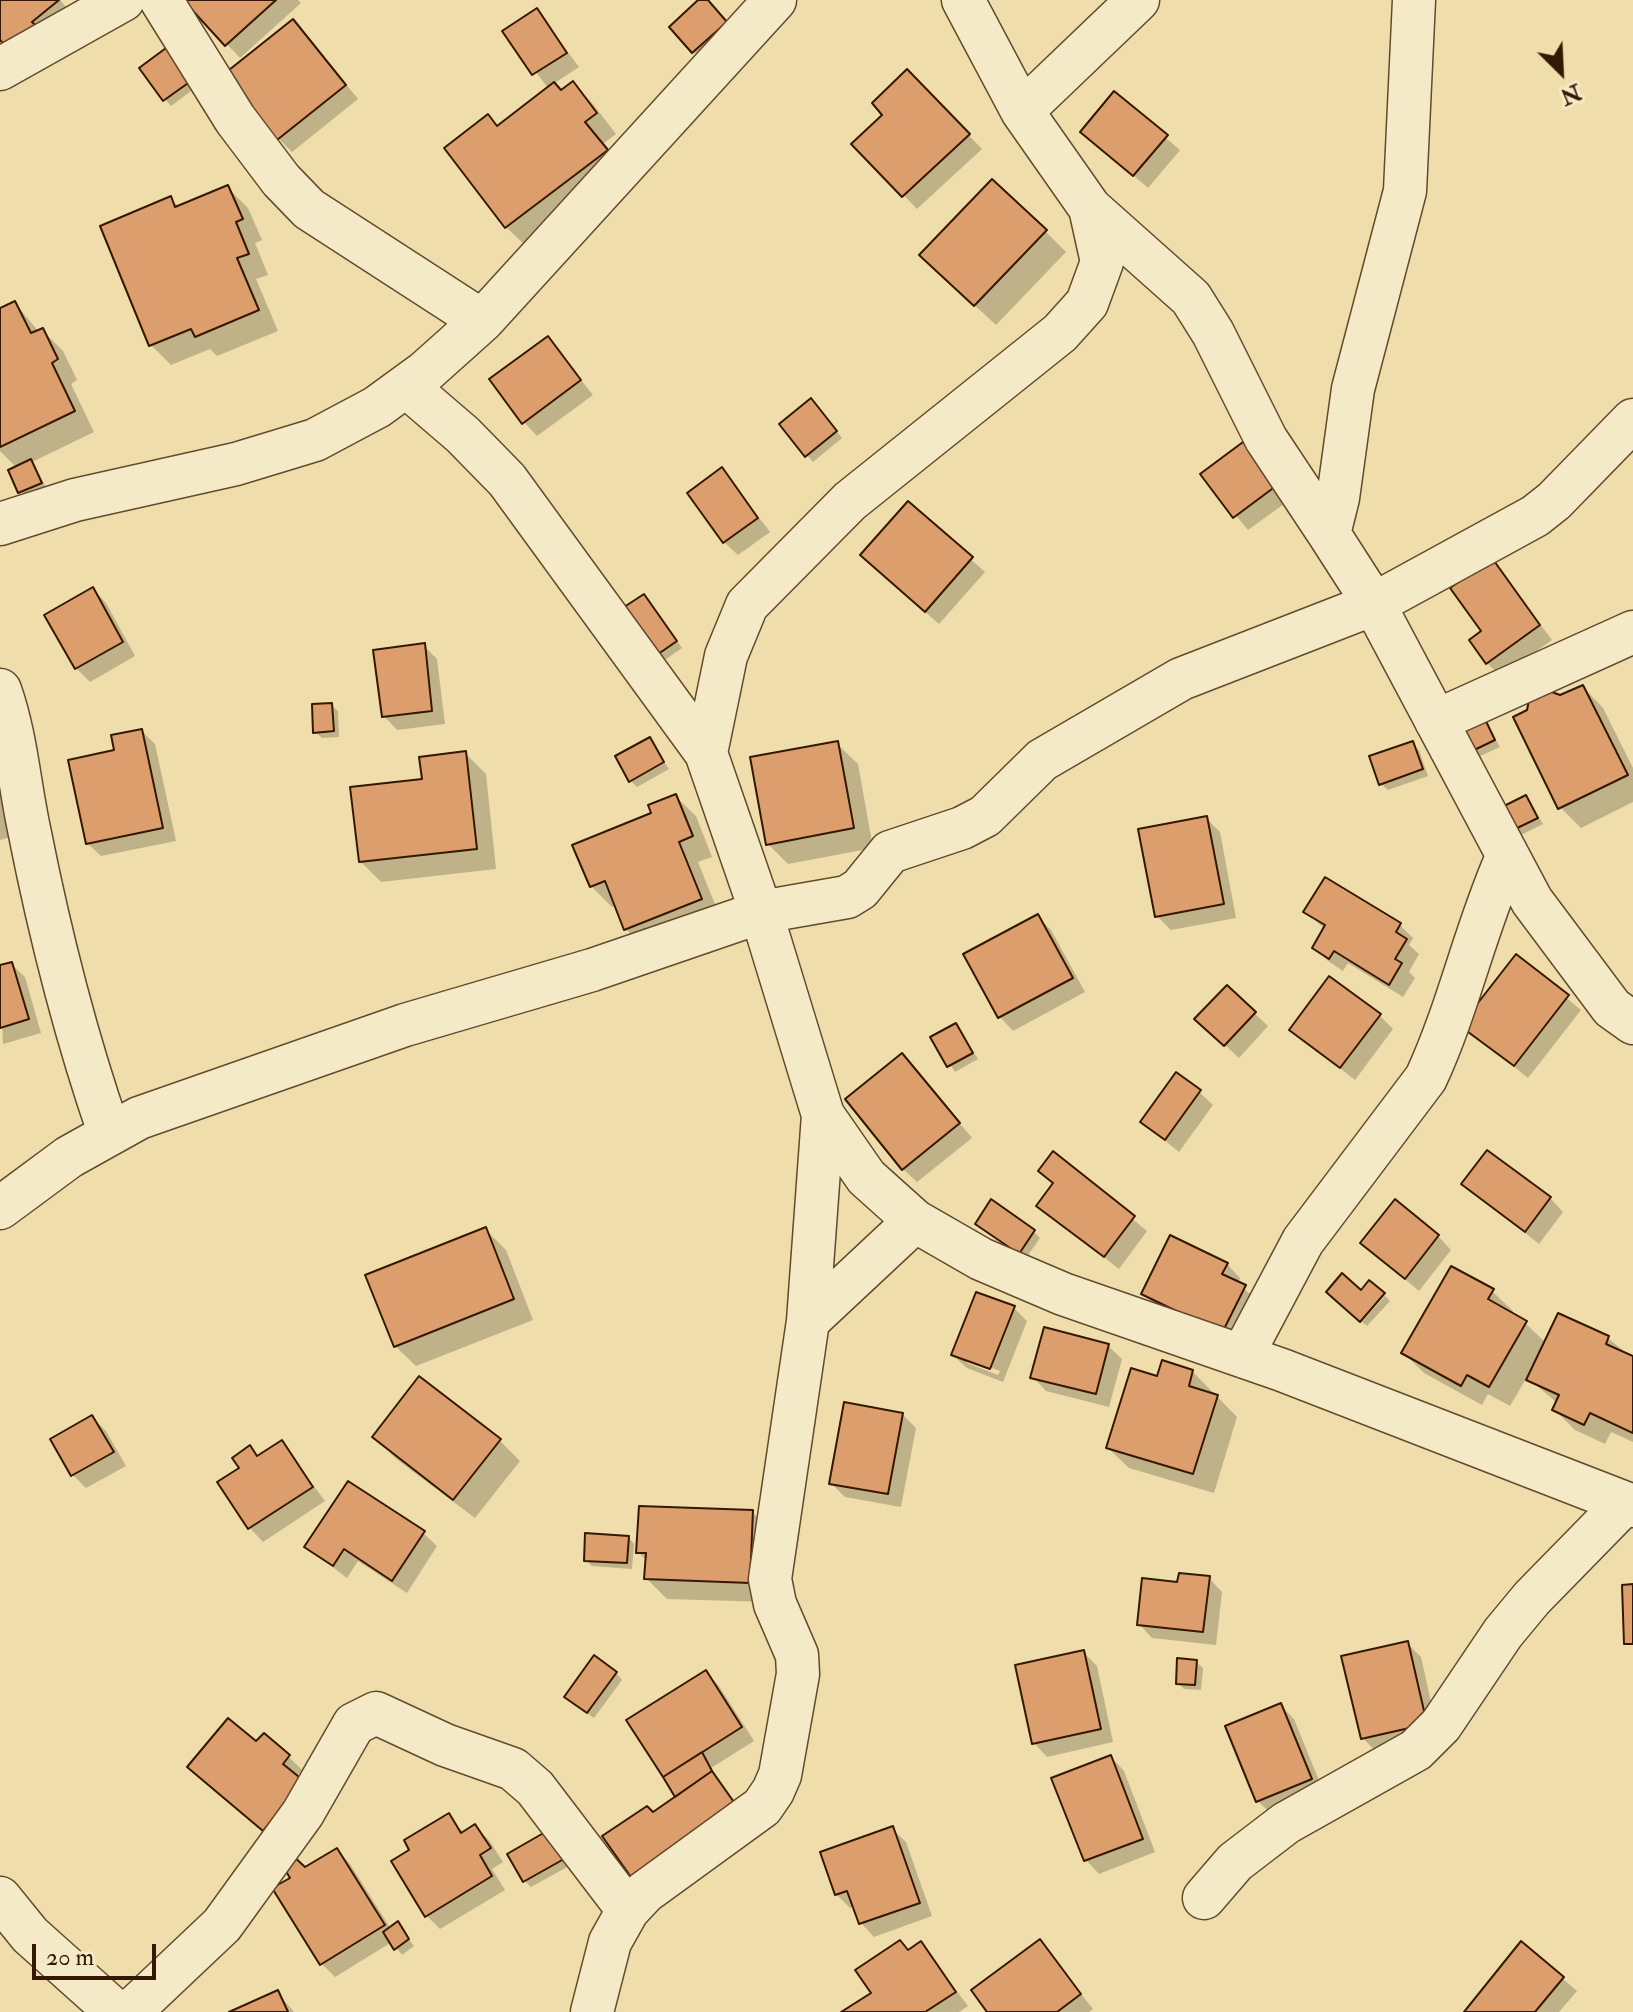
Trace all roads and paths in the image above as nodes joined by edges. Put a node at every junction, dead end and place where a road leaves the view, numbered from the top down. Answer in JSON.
{"nodes":[{"id":1,"x":123,"y":0,"type":"edge"},
{"id":2,"x":161,"y":0,"type":"edge"},
{"id":3,"x":775,"y":0,"type":"edge"},
{"id":4,"x":963,"y":0,"type":"edge"},
{"id":5,"x":1138,"y":0,"type":"edge"},
{"id":6,"x":1414,"y":0,"type":"edge"},
{"id":7,"x":0,"y":69,"type":"edge"},
{"id":8,"x":1022,"y":111,"type":"junction"},
{"id":9,"x":1090,"y":208,"type":"junction"},
{"id":10,"x":482,"y":321,"type":"junction"},
{"id":11,"x":406,"y":386,"type":"junction"},
{"id":12,"x":1633,"y":420,"type":"edge"},
{"id":13,"x":0,"y":524,"type":"edge"},
{"id":14,"x":1329,"y":534,"type":"junction"},
{"id":15,"x":1374,"y":604,"type":"junction"},
{"id":16,"x":1633,"y":632,"type":"edge"},
{"id":17,"x":0,"y":690,"type":"edge"},
{"id":18,"x":1436,"y":721,"type":"junction"},
{"id":19,"x":706,"y":753,"type":"junction"},
{"id":20,"x":1507,"y":857,"type":"junction"},
{"id":21,"x":761,"y":912,"type":"junction"},
{"id":22,"x":1633,"y":1023,"type":"edge"},
{"id":23,"x":823,"y":1115,"type":"junction"},
{"id":24,"x":109,"y":1132,"type":"junction"},
{"id":25,"x":0,"y":1208,"type":"edge"},
{"id":26,"x":915,"y":1221,"type":"junction"},
{"id":27,"x":808,"y":1321,"type":"junction"},
{"id":28,"x":1242,"y":1356,"type":"junction"},
{"id":29,"x":1628,"y":1505,"type":"edge"},
{"id":30,"x":0,"y":1898,"type":"edge"},
{"id":31,"x":1204,"y":1898,"type":"dead end"},
{"id":32,"x":628,"y":1910,"type":"junction"},
{"id":33,"x":116,"y":2012,"type":"edge"},
{"id":34,"x":130,"y":2012,"type":"edge"},
{"id":35,"x":592,"y":2012,"type":"edge"}],
"edges":[{"from":1,"to":7,"type":"street"},
{"from":2,"to":10,"type":"street"},
{"from":3,"to":10,"type":"street"},
{"from":4,"to":8,"type":"street"},
{"from":5,"to":8,"type":"street"},
{"from":6,"to":14,"type":"street"},
{"from":8,"to":9,"type":"street"},
{"from":9,"to":14,"type":"street"},
{"from":9,"to":19,"type":"street"},
{"from":10,"to":11,"type":"street"},
{"from":11,"to":13,"type":"street"},
{"from":11,"to":19,"type":"street"},
{"from":12,"to":15,"type":"street"},
{"from":14,"to":15,"type":"street"},
{"from":15,"to":18,"type":"street"},
{"from":15,"to":21,"type":"street"},
{"from":16,"to":18,"type":"street"},
{"from":17,"to":24,"type":"street"},
{"from":18,"to":20,"type":"street"},
{"from":19,"to":21,"type":"street"},
{"from":20,"to":22,"type":"street"},
{"from":20,"to":28,"type":"street"},
{"from":21,"to":23,"type":"street"},
{"from":21,"to":24,"type":"street"},
{"from":23,"to":26,"type":"street"},
{"from":23,"to":27,"type":"street"},
{"from":24,"to":25,"type":"street"},
{"from":26,"to":27,"type":"street"},
{"from":26,"to":28,"type":"street"},
{"from":27,"to":32,"type":"street"},
{"from":28,"to":29,"type":"street"},
{"from":29,"to":31,"type":"street"},
{"from":30,"to":33,"type":"street"},
{"from":32,"to":34,"type":"street"},
{"from":32,"to":35,"type":"street"}]}
